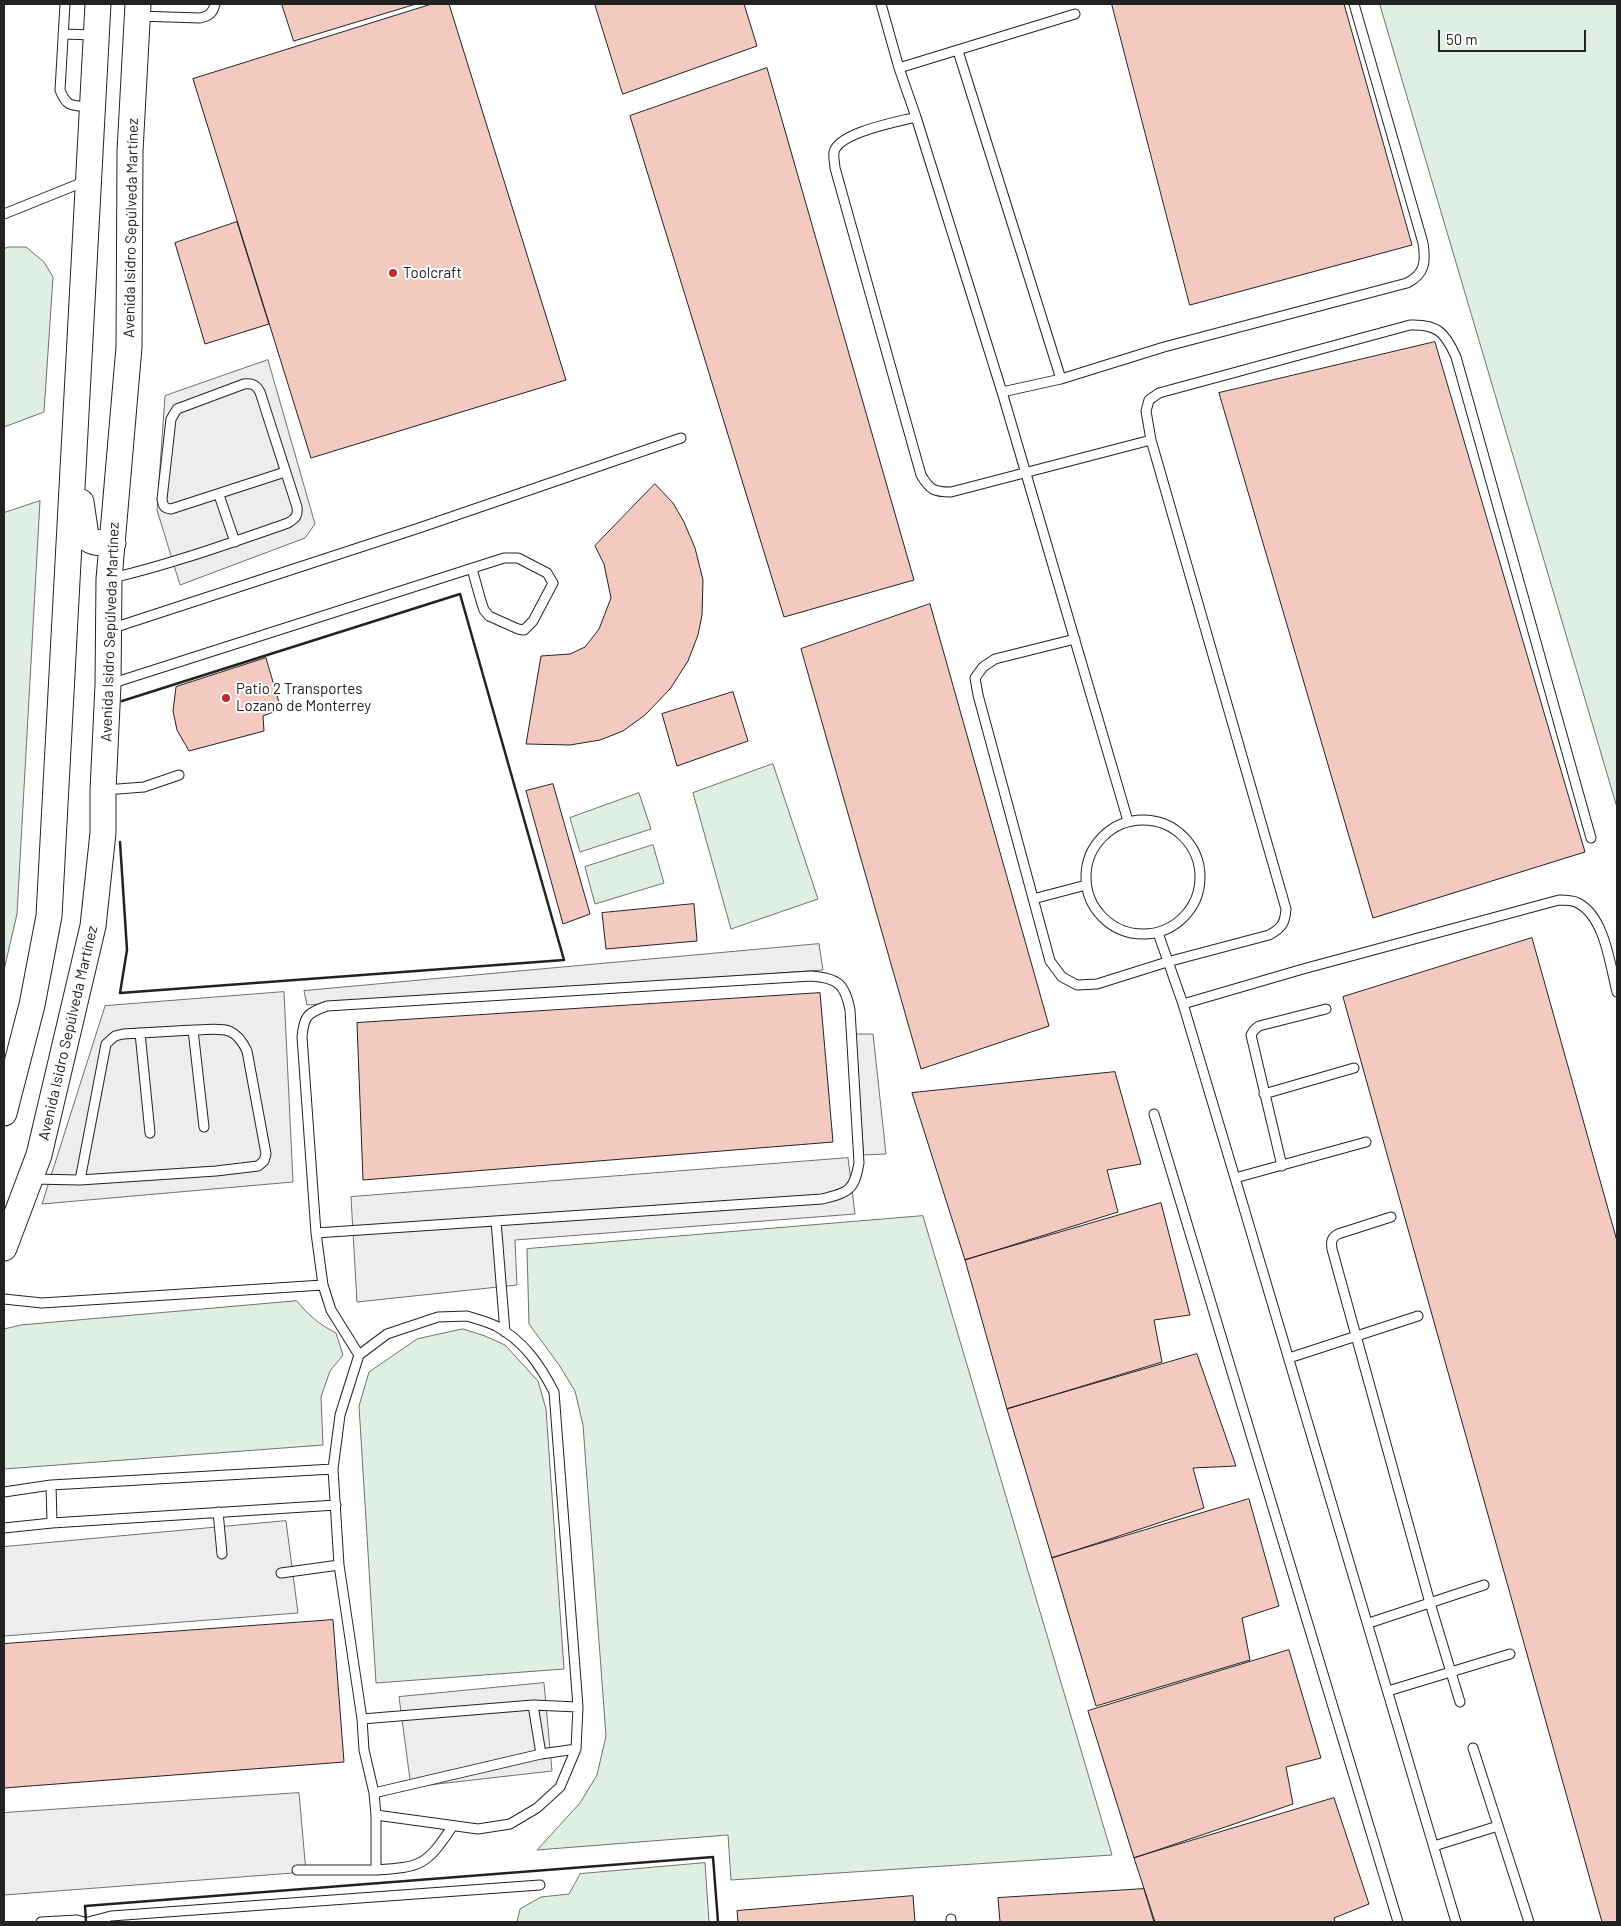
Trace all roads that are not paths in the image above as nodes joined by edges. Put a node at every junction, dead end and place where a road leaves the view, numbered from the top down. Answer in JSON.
{"nodes":[{"id":1,"x":65,"y":4,"type":"edge"},
{"id":2,"x":98,"y":4,"type":"edge"},
{"id":3,"x":215,"y":4,"type":"edge"},
{"id":4,"x":881,"y":4,"type":"edge"},
{"id":5,"x":1354,"y":4,"type":"edge"},
{"id":6,"x":138,"y":10,"type":"edge"},
{"id":7,"x":1075,"y":14,"type":"dead end"},
{"id":8,"x":64,"y":34,"type":"junction"},
{"id":9,"x":97,"y":35,"type":"junction"},
{"id":10,"x":958,"y":51,"type":"junction"},
{"id":11,"x":899,"y":68,"type":"junction"},
{"id":12,"x":93,"y":107,"type":"junction"},
{"id":13,"x":916,"y":117,"type":"junction"},
{"id":14,"x":89,"y":180,"type":"junction"},
{"id":15,"x":4,"y":214,"type":"edge"},
{"id":16,"x":1061,"y":379,"type":"junction"},
{"id":17,"x":1002,"y":392,"type":"junction"},
{"id":18,"x":681,"y":438,"type":"dead end"},
{"id":19,"x":1152,"y":440,"type":"junction"},
{"id":20,"x":73,"y":458,"type":"junction"},
{"id":21,"x":285,"y":472,"type":"junction"},
{"id":22,"x":1026,"y":474,"type":"junction"},
{"id":23,"x":219,"y":495,"type":"junction"},
{"id":24,"x":113,"y":542,"type":"junction"},
{"id":25,"x":235,"y":542,"type":"junction"},
{"id":26,"x":472,"y":569,"type":"junction"},
{"id":27,"x":109,"y":579,"type":"junction"},
{"id":28,"x":108,"y":630,"type":"junction"},
{"id":29,"x":1075,"y":639,"type":"junction"},
{"id":30,"x":108,"y":684,"type":"junction"},
{"id":31,"x":179,"y":775,"type":"dead end"},
{"id":32,"x":103,"y":790,"type":"junction"},
{"id":33,"x":1128,"y":821,"type":"junction"},
{"id":34,"x":1591,"y":838,"type":"dead end"},
{"id":35,"x":1086,"y":885,"type":"junction"},
{"id":36,"x":1033,"y":898,"type":"junction"},
{"id":37,"x":1158,"y":933,"type":"junction"},
{"id":38,"x":1167,"y":962,"type":"junction"},
{"id":39,"x":1617,"y":992,"type":"edge"},
{"id":40,"x":1183,"y":1004,"type":"junction"},
{"id":41,"x":1326,"y":1009,"type":"dead end"},
{"id":42,"x":194,"y":1030,"type":"junction"},
{"id":43,"x":140,"y":1033,"type":"junction"},
{"id":44,"x":1354,"y":1068,"type":"dead end"},
{"id":45,"x":1264,"y":1094,"type":"junction"},
{"id":46,"x":4,"y":1113,"type":"edge"},
{"id":47,"x":1154,"y":1114,"type":"dead end"},
{"id":48,"x":204,"y":1127,"type":"dead end"},
{"id":49,"x":150,"y":1133,"type":"dead end"},
{"id":50,"x":1366,"y":1142,"type":"dead end"},
{"id":51,"x":1282,"y":1166,"type":"junction"},
{"id":52,"x":30,"y":1178,"type":"junction"},
{"id":53,"x":1235,"y":1178,"type":"junction"},
{"id":54,"x":80,"y":1180,"type":"junction"},
{"id":55,"x":1391,"y":1218,"type":"dead end"},
{"id":56,"x":496,"y":1221,"type":"junction"},
{"id":57,"x":316,"y":1233,"type":"junction"},
{"id":58,"x":4,"y":1248,"type":"edge"},
{"id":59,"x":323,"y":1285,"type":"junction"},
{"id":60,"x":4,"y":1299,"type":"edge"},
{"id":61,"x":1418,"y":1316,"type":"dead end"},
{"id":62,"x":505,"y":1332,"type":"junction"},
{"id":63,"x":1356,"y":1336,"type":"junction"},
{"id":64,"x":359,"y":1355,"type":"junction"},
{"id":65,"x":1289,"y":1358,"type":"junction"},
{"id":66,"x":333,"y":1469,"type":"junction"},
{"id":67,"x":51,"y":1485,"type":"junction"},
{"id":68,"x":4,"y":1492,"type":"edge"},
{"id":69,"x":336,"y":1505,"type":"junction"},
{"id":70,"x":218,"y":1512,"type":"junction"},
{"id":71,"x":52,"y":1523,"type":"junction"},
{"id":72,"x":4,"y":1528,"type":"edge"},
{"id":73,"x":222,"y":1554,"type":"dead end"},
{"id":74,"x":339,"y":1565,"type":"junction"},
{"id":75,"x":281,"y":1573,"type":"dead end"},
{"id":76,"x":1484,"y":1585,"type":"dead end"},
{"id":77,"x":1430,"y":1603,"type":"junction"},
{"id":78,"x":1369,"y":1623,"type":"junction"},
{"id":79,"x":1510,"y":1654,"type":"dead end"},
{"id":80,"x":1450,"y":1671,"type":"junction"},
{"id":81,"x":1388,"y":1690,"type":"junction"},
{"id":82,"x":1460,"y":1702,"type":"dead end"},
{"id":83,"x":533,"y":1705,"type":"junction"},
{"id":84,"x":578,"y":1707,"type":"junction"},
{"id":85,"x":362,"y":1720,"type":"junction"},
{"id":86,"x":1473,"y":1748,"type":"dead end"},
{"id":87,"x":576,"y":1749,"type":"junction"},
{"id":88,"x":541,"y":1754,"type":"junction"},
{"id":89,"x":374,"y":1793,"type":"junction"},
{"id":90,"x":376,"y":1815,"type":"junction"},
{"id":91,"x":1498,"y":1826,"type":"junction"},
{"id":92,"x":452,"y":1827,"type":"junction"},
{"id":93,"x":1434,"y":1846,"type":"junction"},
{"id":94,"x":297,"y":1870,"type":"dead end"},
{"id":95,"x":376,"y":1870,"type":"junction"},
{"id":96,"x":540,"y":1885,"type":"dead end"},
{"id":97,"x":112,"y":1919,"type":"edge"},
{"id":98,"x":41,"y":1922,"type":"edge"},
{"id":99,"x":84,"y":1922,"type":"edge"},
{"id":100,"x":88,"y":1922,"type":"edge"},
{"id":101,"x":1398,"y":1922,"type":"edge"},
{"id":102,"x":1456,"y":1922,"type":"edge"},
{"id":103,"x":1529,"y":1922,"type":"edge"}],
"edges":[{"from":1,"to":8,"type":"lane"},
{"from":2,"to":9,"type":"main road"},
{"from":3,"to":6,"type":"lane"},
{"from":4,"to":11,"type":"lane"},
{"from":5,"to":16,"type":"lane"},
{"from":6,"to":24,"type":"main road","name":"Avenida Isidro Sepúlveda Martínez"},
{"from":7,"to":10,"type":"lane"},
{"from":8,"to":9,"type":"lane"},
{"from":8,"to":12,"type":"lane"},
{"from":9,"to":12,"type":"main road"},
{"from":10,"to":11,"type":"lane"},
{"from":10,"to":16,"type":"lane"},
{"from":11,"to":13,"type":"lane"},
{"from":12,"to":14,"type":"main road"},
{"from":13,"to":17,"type":"lane"},
{"from":13,"to":22,"type":"lane"},
{"from":14,"to":15,"type":"lane"},
{"from":14,"to":20,"type":"main road"},
{"from":16,"to":17,"type":"lane"},
{"from":17,"to":22,"type":"lane"},
{"from":18,"to":28,"type":"lane"},
{"from":19,"to":22,"type":"lane"},
{"from":19,"to":34,"type":"lane"},
{"from":19,"to":38,"type":"lane"},
{"from":20,"to":24,"type":"main road"},
{"from":20,"to":46,"type":"main road"},
{"from":21,"to":23,"type":"lane"},
{"from":21,"to":23,"type":"lane"},
{"from":21,"to":25,"type":"lane"},
{"from":22,"to":29,"type":"lane"},
{"from":23,"to":25,"type":"lane"},
{"from":24,"to":27,"type":"main road","name":"Avenida Isidro Sepúlveda Martínez"},
{"from":25,"to":27,"type":"lane"},
{"from":26,"to":26,"type":"lane"},
{"from":26,"to":30,"type":"lane"},
{"from":27,"to":28,"type":"main road","name":"Avenida Isidro Sepúlveda Martínez"},
{"from":28,"to":30,"type":"main road","name":"Avenida Isidro Sepúlveda Martínez"},
{"from":29,"to":33,"type":"lane"},
{"from":29,"to":36,"type":"lane"},
{"from":30,"to":32,"type":"main road","name":"Avenida Isidro Sepúlveda Martínez"},
{"from":31,"to":32,"type":"lane"},
{"from":32,"to":52,"type":"main road","name":"Avenida Isidro Sepúlveda Martínez"},
{"from":33,"to":35,"type":"lane"},
{"from":33,"to":37,"type":"lane"},
{"from":35,"to":36,"type":"lane"},
{"from":35,"to":37,"type":"lane"},
{"from":36,"to":38,"type":"lane"},
{"from":37,"to":38,"type":"lane"},
{"from":38,"to":40,"type":"lane"},
{"from":39,"to":40,"type":"lane"},
{"from":40,"to":53,"type":"lane"},
{"from":41,"to":45,"type":"lane"},
{"from":42,"to":43,"type":"lane"},
{"from":42,"to":48,"type":"lane"},
{"from":42,"to":54,"type":"lane"},
{"from":43,"to":49,"type":"lane"},
{"from":43,"to":54,"type":"lane"},
{"from":44,"to":45,"type":"lane"},
{"from":45,"to":51,"type":"lane"},
{"from":47,"to":101,"type":"lane"},
{"from":50,"to":51,"type":"lane"},
{"from":51,"to":53,"type":"lane"},
{"from":52,"to":54,"type":"lane"},
{"from":52,"to":58,"type":"main road","name":"Avenida Isidro Sepúlveda Martínez"},
{"from":53,"to":65,"type":"lane"},
{"from":55,"to":63,"type":"lane"},
{"from":56,"to":57,"type":"lane"},
{"from":56,"to":57,"type":"lane"},
{"from":56,"to":62,"type":"lane"},
{"from":57,"to":59,"type":"lane"},
{"from":59,"to":60,"type":"lane"},
{"from":59,"to":64,"type":"lane"},
{"from":61,"to":63,"type":"lane"},
{"from":62,"to":64,"type":"lane"},
{"from":62,"to":84,"type":"lane"},
{"from":63,"to":65,"type":"lane"},
{"from":63,"to":77,"type":"lane"},
{"from":64,"to":66,"type":"lane"},
{"from":65,"to":78,"type":"lane"},
{"from":66,"to":67,"type":"lane"},
{"from":66,"to":69,"type":"lane"},
{"from":67,"to":68,"type":"lane"},
{"from":67,"to":71,"type":"lane"},
{"from":69,"to":70,"type":"lane"},
{"from":69,"to":74,"type":"lane"},
{"from":70,"to":71,"type":"lane"},
{"from":70,"to":73,"type":"lane"},
{"from":71,"to":72,"type":"lane"},
{"from":74,"to":75,"type":"lane"},
{"from":74,"to":85,"type":"lane"},
{"from":76,"to":77,"type":"lane"},
{"from":77,"to":78,"type":"lane"},
{"from":77,"to":80,"type":"lane"},
{"from":78,"to":81,"type":"lane"},
{"from":79,"to":80,"type":"lane"},
{"from":80,"to":81,"type":"lane"},
{"from":80,"to":82,"type":"lane"},
{"from":81,"to":93,"type":"lane"},
{"from":83,"to":84,"type":"lane"},
{"from":83,"to":85,"type":"lane"},
{"from":83,"to":88,"type":"lane"},
{"from":84,"to":87,"type":"lane"},
{"from":85,"to":89,"type":"lane"},
{"from":86,"to":91,"type":"lane"},
{"from":87,"to":88,"type":"lane"},
{"from":87,"to":92,"type":"lane"},
{"from":88,"to":89,"type":"lane"},
{"from":89,"to":90,"type":"lane"},
{"from":90,"to":92,"type":"lane"},
{"from":90,"to":95,"type":"lane"},
{"from":91,"to":93,"type":"lane"},
{"from":91,"to":103,"type":"lane"},
{"from":92,"to":95,"type":"lane"},
{"from":93,"to":102,"type":"lane"},
{"from":94,"to":95,"type":"lane"},
{"from":96,"to":97,"type":"lane"},
{"from":97,"to":100,"type":"lane"},
{"from":98,"to":99,"type":"lane"}]}
